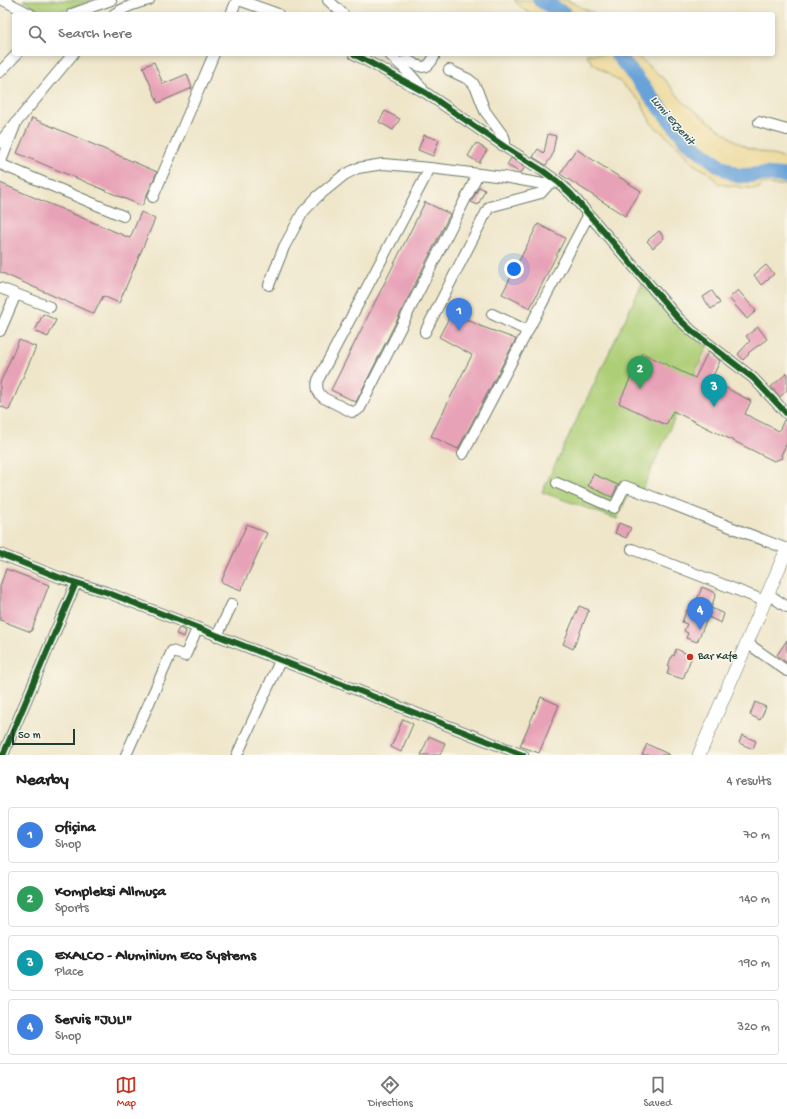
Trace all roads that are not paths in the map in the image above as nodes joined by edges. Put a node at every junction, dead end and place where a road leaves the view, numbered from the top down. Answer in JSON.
{"nodes":[{"id":1,"x":3,"y":0,"type":"edge"},
{"id":2,"x":111,"y":0,"type":"edge"},
{"id":3,"x":149,"y":0,"type":"edge"},
{"id":4,"x":238,"y":0,"type":"edge"},
{"id":5,"x":328,"y":0,"type":"edge"},
{"id":6,"x":26,"y":12,"type":"edge"},
{"id":7,"x":78,"y":12,"type":"edge"},
{"id":8,"x":117,"y":12,"type":"edge"},
{"id":9,"x":232,"y":12,"type":"edge"},
{"id":10,"x":272,"y":12,"type":"edge"},
{"id":11,"x":341,"y":12,"type":"edge"},
{"id":12,"x":15,"y":56,"type":"edge"},
{"id":13,"x":71,"y":56,"type":"edge"},
{"id":14,"x":213,"y":56,"type":"edge"},
{"id":15,"x":358,"y":56,"type":"edge"},
{"id":16,"x":391,"y":56,"type":"edge"},
{"id":17,"x":434,"y":57,"type":"dead end"},
{"id":18,"x":400,"y":64,"type":"junction"},
{"id":19,"x":449,"y":70,"type":"dead end"},
{"id":20,"x":0,"y":72,"type":"edge"},
{"id":21,"x":426,"y":93,"type":"junction"},
{"id":22,"x":759,"y":122,"type":"dead end"},
{"id":23,"x":16,"y":123,"type":"junction"},
{"id":24,"x":787,"y":130,"type":"edge"},
{"id":25,"x":0,"y":142,"type":"edge"},
{"id":26,"x":505,"y":147,"type":"junction"},
{"id":27,"x":430,"y":168,"type":"junction"},
{"id":28,"x":478,"y":174,"type":"junction"},
{"id":29,"x":554,"y":182,"type":"junction"},
{"id":30,"x":153,"y":197,"type":"dead end"},
{"id":31,"x":123,"y":216,"type":"dead end"},
{"id":32,"x":588,"y":216,"type":"junction"},
{"id":33,"x":269,"y":285,"type":"dead end"},
{"id":34,"x":0,"y":288,"type":"edge"},
{"id":35,"x":16,"y":294,"type":"junction"},
{"id":36,"x":50,"y":307,"type":"dead end"},
{"id":37,"x":492,"y":314,"type":"dead end"},
{"id":38,"x":0,"y":331,"type":"edge"},
{"id":39,"x":528,"y":331,"type":"junction"},
{"id":40,"x":425,"y":332,"type":"dead end"},
{"id":41,"x":787,"y":414,"type":"edge"},
{"id":42,"x":463,"y":454,"type":"dead end"},
{"id":43,"x":558,"y":483,"type":"dead end"},
{"id":44,"x":632,"y":549,"type":"dead end"},
{"id":45,"x":787,"y":549,"type":"edge"},
{"id":46,"x":0,"y":554,"type":"edge"},
{"id":47,"x":76,"y":583,"type":"junction"},
{"id":48,"x":766,"y":598,"type":"junction"},
{"id":49,"x":232,"y":604,"type":"dead end"},
{"id":50,"x":787,"y":607,"type":"edge"},
{"id":51,"x":197,"y":629,"type":"junction"},
{"id":52,"x":217,"y":636,"type":"junction"},
{"id":53,"x":747,"y":643,"type":"junction"},
{"id":54,"x":280,"y":661,"type":"junction"},
{"id":55,"x":787,"y":671,"type":"edge"},
{"id":56,"x":3,"y":755,"type":"edge"},
{"id":57,"x":126,"y":755,"type":"edge"},
{"id":58,"x":237,"y":755,"type":"edge"},
{"id":59,"x":524,"y":755,"type":"edge"},
{"id":60,"x":699,"y":755,"type":"edge"}],
"edges":[{"from":1,"to":6,"type":"street"},
{"from":2,"to":7,"type":"street"},
{"from":3,"to":8,"type":"street"},
{"from":4,"to":9,"type":"street"},
{"from":4,"to":10,"type":"street"},
{"from":5,"to":11,"type":"street"},
{"from":12,"to":20,"type":"street"},
{"from":13,"to":23,"type":"street"},
{"from":14,"to":30,"type":"street"},
{"from":15,"to":21,"type":"street"},
{"from":16,"to":18,"type":"street"},
{"from":17,"to":18,"type":"street"},
{"from":18,"to":21,"type":"street"},
{"from":19,"to":26,"type":"street"},
{"from":21,"to":26,"type":"street"},
{"from":22,"to":24,"type":"street"},
{"from":23,"to":25,"type":"street"},
{"from":23,"to":31,"type":"street"},
{"from":26,"to":29,"type":"street"},
{"from":27,"to":28,"type":"street"},
{"from":27,"to":28,"type":"street"},
{"from":27,"to":33,"type":"street"},
{"from":28,"to":29,"type":"street"},
{"from":29,"to":32,"type":"street"},
{"from":29,"to":40,"type":"street"},
{"from":32,"to":39,"type":"street"},
{"from":32,"to":41,"type":"street"},
{"from":34,"to":35,"type":"street"},
{"from":35,"to":36,"type":"street"},
{"from":35,"to":38,"type":"street"},
{"from":37,"to":39,"type":"street"},
{"from":39,"to":42,"type":"street"},
{"from":43,"to":45,"type":"street"},
{"from":44,"to":48,"type":"street"},
{"from":45,"to":48,"type":"main road"},
{"from":46,"to":47,"type":"street"},
{"from":47,"to":51,"type":"street"},
{"from":47,"to":56,"type":"street"},
{"from":48,"to":50,"type":"street"},
{"from":48,"to":53,"type":"main road"},
{"from":49,"to":52,"type":"street"},
{"from":51,"to":52,"type":"street"},
{"from":51,"to":57,"type":"street"},
{"from":52,"to":54,"type":"street"},
{"from":53,"to":55,"type":"street"},
{"from":53,"to":60,"type":"main road"},
{"from":54,"to":58,"type":"street"},
{"from":54,"to":59,"type":"street"}]}
